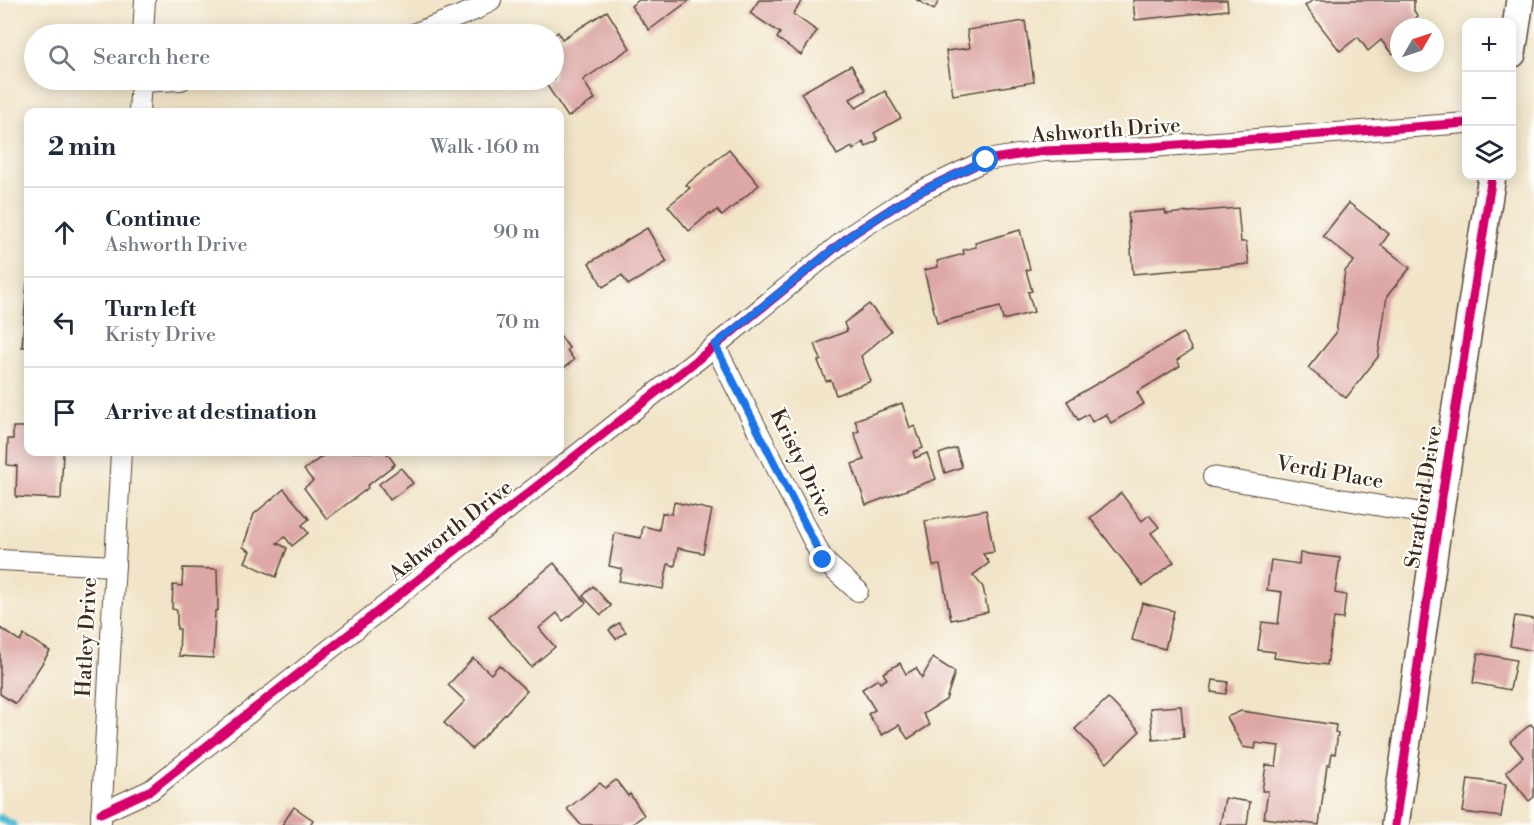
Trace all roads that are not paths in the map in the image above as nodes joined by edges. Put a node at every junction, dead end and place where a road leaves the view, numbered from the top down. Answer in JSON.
{"nodes":[{"id":1,"x":145,"y":0,"type":"edge"},
{"id":2,"x":490,"y":0,"type":"edge"},
{"id":3,"x":1520,"y":0,"type":"edge"},
{"id":4,"x":144,"y":24,"type":"edge"},
{"id":5,"x":439,"y":24,"type":"edge"},
{"id":6,"x":1516,"y":27,"type":"edge"},
{"id":7,"x":140,"y":90,"type":"edge"},
{"id":8,"x":139,"y":108,"type":"edge"},
{"id":9,"x":1462,"y":123,"type":"edge"},
{"id":10,"x":1491,"y":180,"type":"edge"},
{"id":11,"x":715,"y":345,"type":"junction"},
{"id":12,"x":121,"y":456,"type":"edge"},
{"id":13,"x":1213,"y":477,"type":"dead end"},
{"id":14,"x":1439,"y":516,"type":"junction"},
{"id":15,"x":0,"y":560,"type":"edge"},
{"id":16,"x":115,"y":566,"type":"junction"},
{"id":17,"x":858,"y":591,"type":"dead end"},
{"id":18,"x":101,"y":819,"type":"edge"},
{"id":19,"x":1395,"y":825,"type":"edge"}],
"edges":[{"from":1,"to":4,"type":"street"},
{"from":2,"to":5,"type":"street"},
{"from":3,"to":6,"type":"street"},
{"from":7,"to":8,"type":"street"},
{"from":9,"to":11,"type":"street","name":"Ashworth Drive"},
{"from":10,"to":14,"type":"street","name":"Stratford Drive"},
{"from":11,"to":17,"type":"street","name":"Kristy Drive"},
{"from":11,"to":18,"type":"street","name":"Ashworth Drive"},
{"from":12,"to":16,"type":"street","name":"Hatley Drive"},
{"from":13,"to":14,"type":"street","name":"Verdi Place"},
{"from":14,"to":19,"type":"street","name":"Stratford Drive"},
{"from":15,"to":16,"type":"street"},
{"from":16,"to":18,"type":"street","name":"Hatley Drive"}]}
